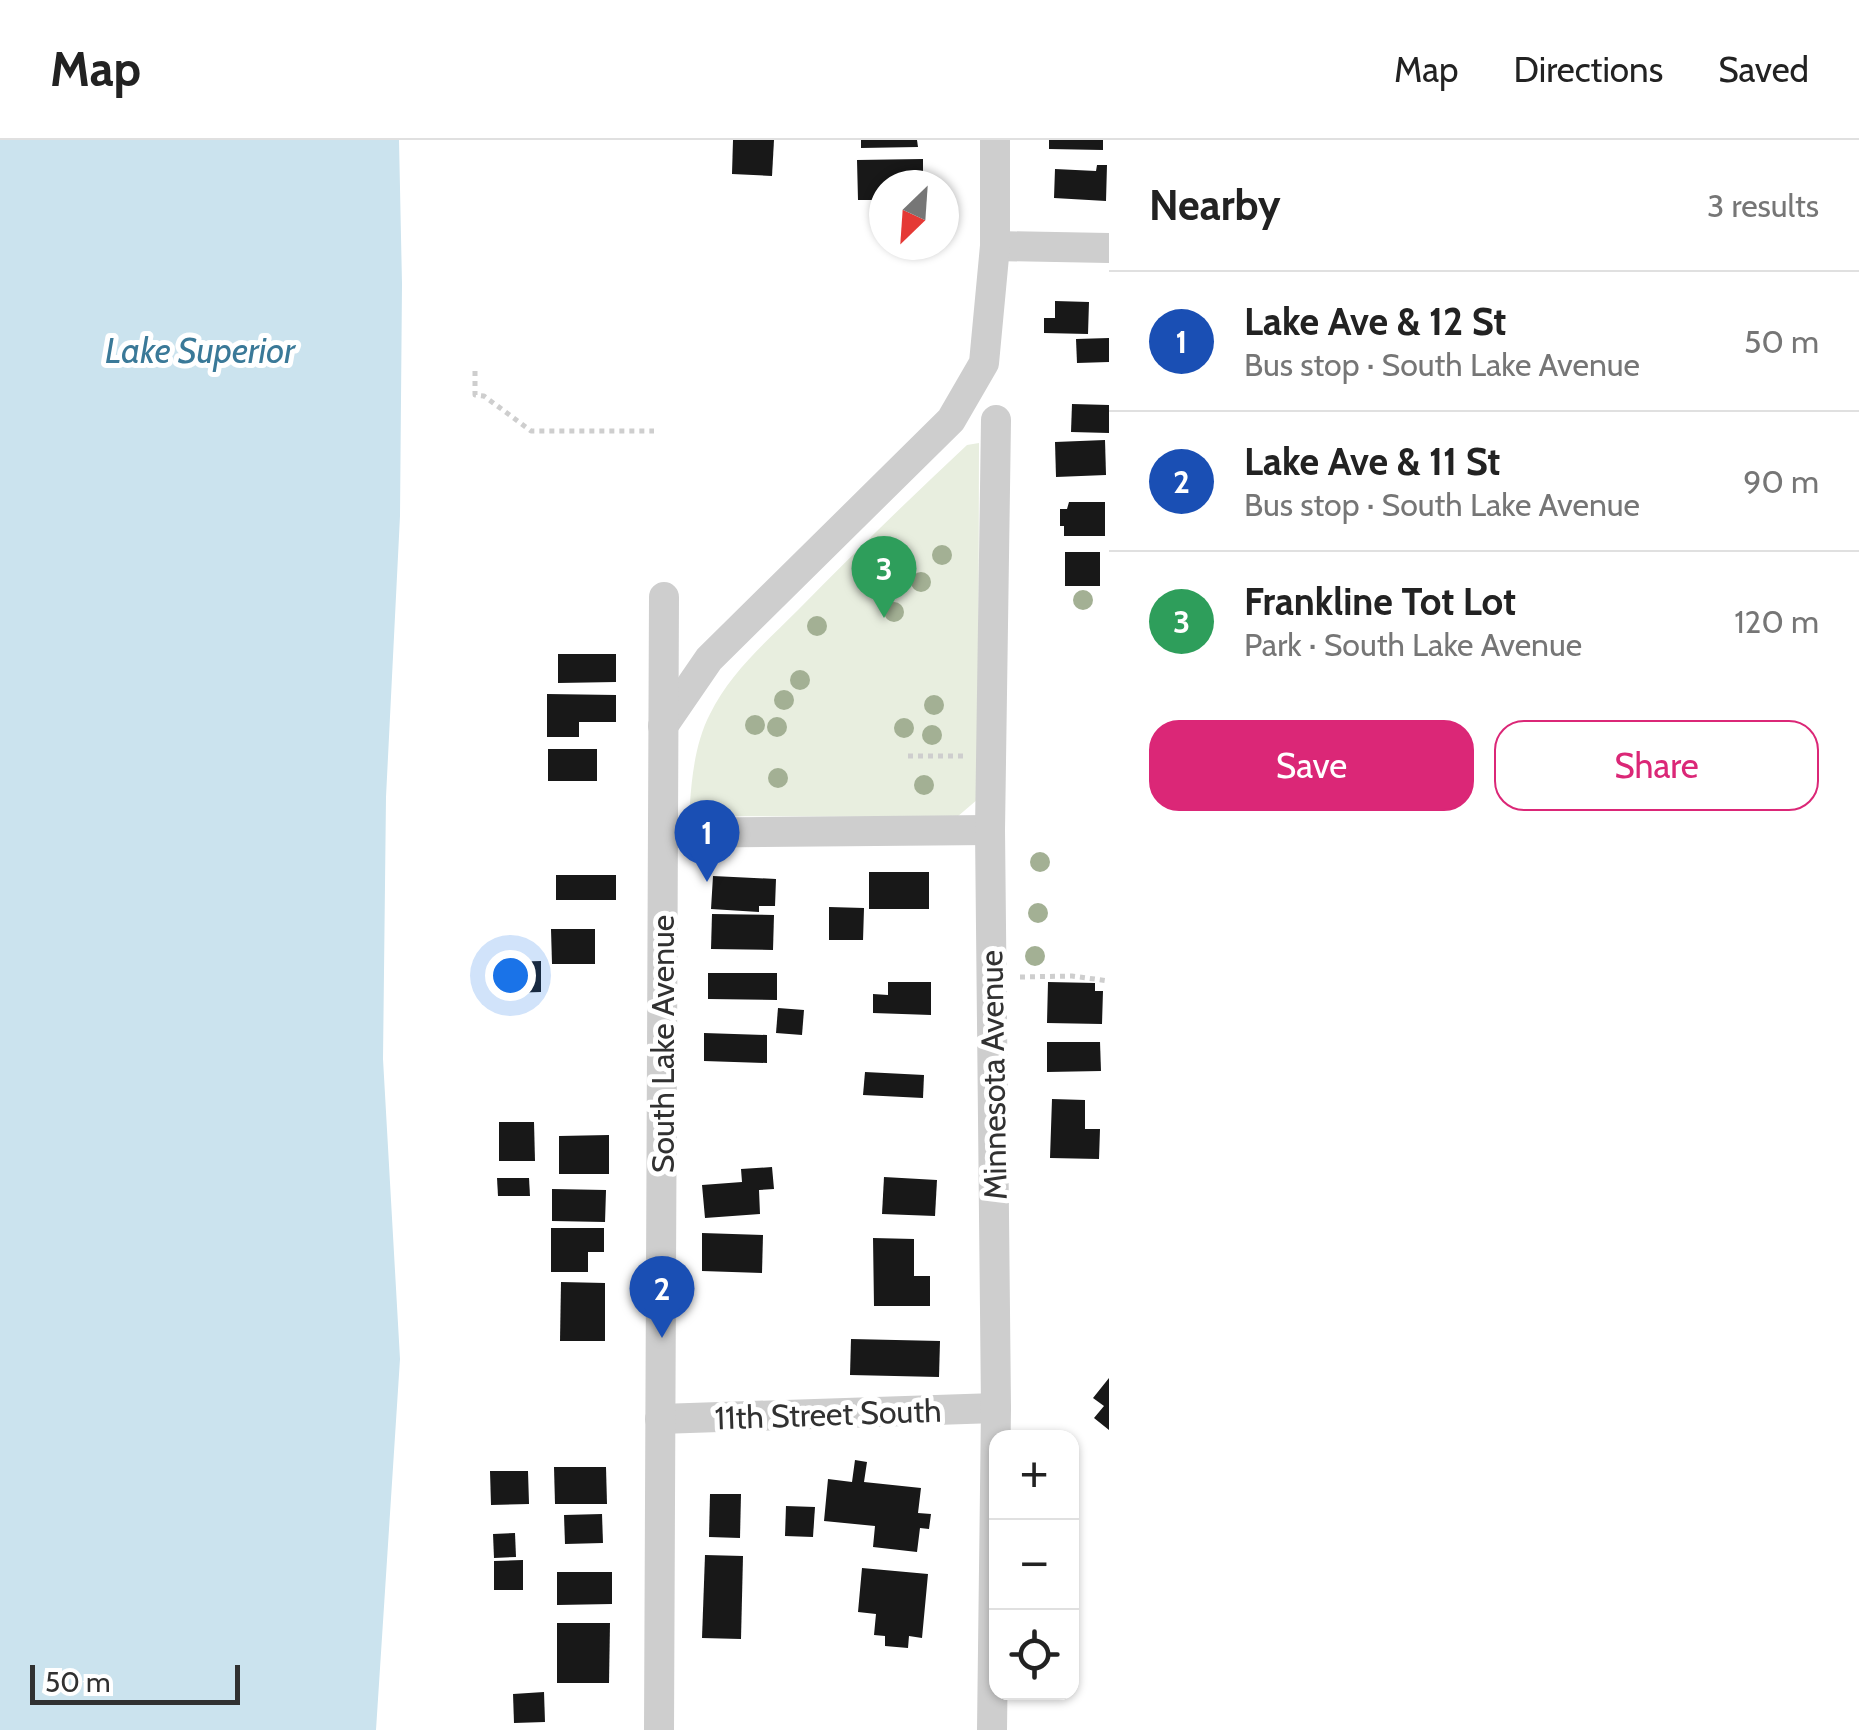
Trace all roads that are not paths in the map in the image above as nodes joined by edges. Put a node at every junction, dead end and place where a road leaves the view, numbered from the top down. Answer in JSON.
{"nodes":[{"id":1,"x":995,"y":140,"type":"edge"},
{"id":2,"x":994,"y":246,"type":"junction"},
{"id":3,"x":1109,"y":248,"type":"edge"},
{"id":4,"x":996,"y":420,"type":"dead end"},
{"id":5,"x":664,"y":596,"type":"dead end"},
{"id":6,"x":663,"y":726,"type":"junction"},
{"id":7,"x":990,"y":830,"type":"junction"},
{"id":8,"x":662,"y":833,"type":"junction"},
{"id":9,"x":996,"y":1408,"type":"junction"},
{"id":10,"x":660,"y":1420,"type":"junction"},
{"id":11,"x":659,"y":1730,"type":"edge"},
{"id":12,"x":992,"y":1730,"type":"edge"}],
"edges":[{"from":1,"to":2,"type":"street"},
{"from":2,"to":3,"type":"street"},
{"from":2,"to":6,"type":"street"},
{"from":4,"to":7,"type":"street","name":"Minnesota Avenue"},
{"from":5,"to":6,"type":"street","name":"South Lake Avenue"},
{"from":6,"to":8,"type":"street","name":"South Lake Avenue"},
{"from":7,"to":8,"type":"street"},
{"from":7,"to":9,"type":"street","name":"Minnesota Avenue"},
{"from":8,"to":10,"type":"street","name":"South Lake Avenue"},
{"from":9,"to":10,"type":"street","name":"11th Street South"},
{"from":9,"to":12,"type":"street","name":"Minnesota Avenue"},
{"from":10,"to":11,"type":"street","name":"South Lake Avenue"}]}
